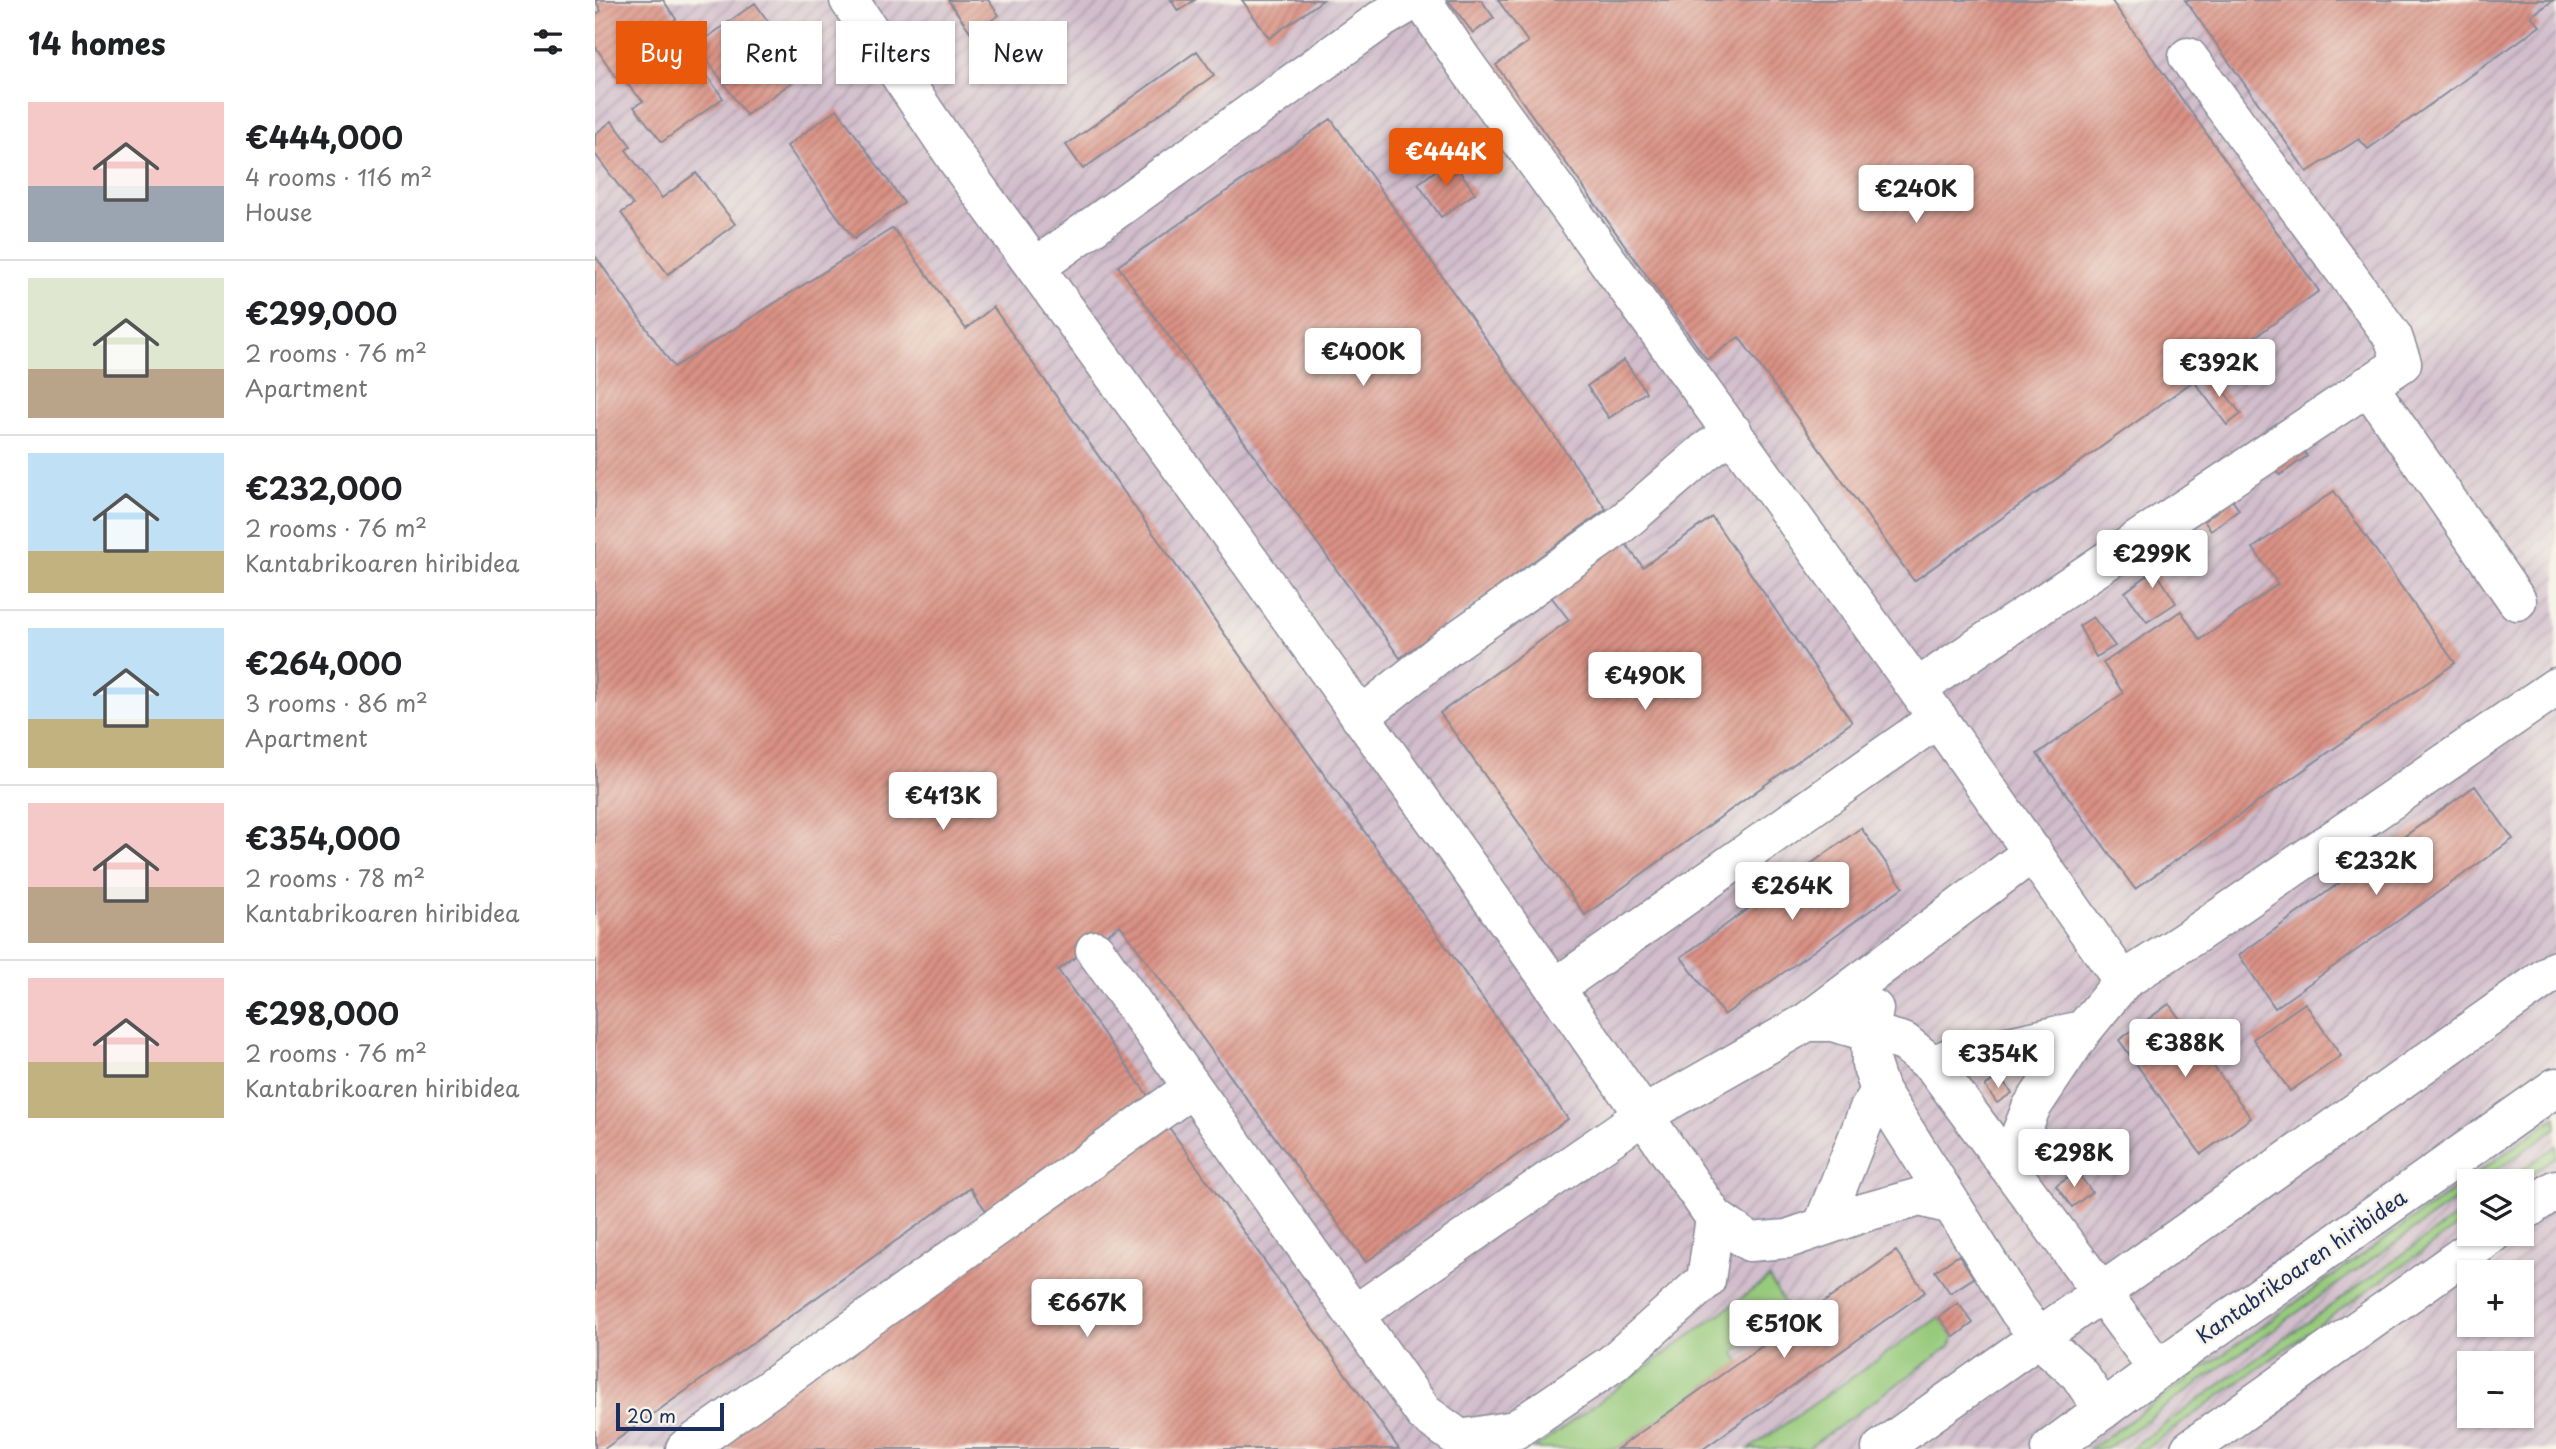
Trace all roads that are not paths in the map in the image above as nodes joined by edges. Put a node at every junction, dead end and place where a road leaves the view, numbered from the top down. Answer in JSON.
{"nodes":[{"id":1,"x":849,"y":0,"type":"edge"},
{"id":2,"x":1414,"y":0,"type":"edge"},
{"id":3,"x":1422,"y":0,"type":"edge"},
{"id":4,"x":2188,"y":57,"type":"dead end"},
{"id":5,"x":1036,"y":267,"type":"junction"},
{"id":6,"x":2368,"y":385,"type":"junction"},
{"id":7,"x":1733,"y":432,"type":"junction"},
{"id":8,"x":2517,"y":601,"type":"dead end"},
{"id":9,"x":2556,"y":687,"type":"edge"},
{"id":10,"x":1927,"y":703,"type":"junction"},
{"id":11,"x":1360,"y":717,"type":"junction"},
{"id":12,"x":2033,"y":852,"type":"junction"},
{"id":13,"x":1095,"y":950,"type":"dead end"},
{"id":14,"x":1882,"y":966,"type":"junction"},
{"id":15,"x":2556,"y":970,"type":"edge"},
{"id":16,"x":2123,"y":981,"type":"junction"},
{"id":17,"x":1555,"y":988,"type":"junction"},
{"id":18,"x":1807,"y":1022,"type":"junction"},
{"id":19,"x":2083,"y":1030,"type":"junction"},
{"id":20,"x":1870,"y":1032,"type":"junction"},
{"id":21,"x":1934,"y":1066,"type":"junction"},
{"id":22,"x":2556,"y":1087,"type":"edge"},
{"id":23,"x":1192,"y":1088,"type":"junction"},
{"id":24,"x":1880,"y":1091,"type":"junction"},
{"id":25,"x":1642,"y":1116,"type":"junction"},
{"id":26,"x":2008,"y":1166,"type":"junction"},
{"id":27,"x":2556,"y":1189,"type":"edge"},
{"id":28,"x":1952,"y":1205,"type":"junction"},
{"id":29,"x":2534,"y":1205,"type":"edge"},
{"id":30,"x":1715,"y":1218,"type":"junction"},
{"id":31,"x":1822,"y":1227,"type":"junction"},
{"id":32,"x":2476,"y":1246,"type":"edge"},
{"id":33,"x":2102,"y":1291,"type":"junction"},
{"id":34,"x":1354,"y":1315,"type":"junction"},
{"id":35,"x":2039,"y":1338,"type":"junction"},
{"id":36,"x":2158,"y":1369,"type":"junction"},
{"id":37,"x":2103,"y":1410,"type":"junction"},
{"id":38,"x":1481,"y":1441,"type":"edge"},
{"id":39,"x":685,"y":1449,"type":"edge"},
{"id":40,"x":1881,"y":1449,"type":"edge"},
{"id":41,"x":2050,"y":1449,"type":"edge"},
{"id":42,"x":2190,"y":1449,"type":"edge"}],
"edges":[{"from":1,"to":5,"type":"main road"},
{"from":2,"to":5,"type":"main road"},
{"from":3,"to":7,"type":"main road"},
{"from":4,"to":6,"type":"main road"},
{"from":5,"to":11,"type":"main road"},
{"from":6,"to":8,"type":"main road"},
{"from":6,"to":10,"type":"main road"},
{"from":7,"to":10,"type":"main road"},
{"from":7,"to":11,"type":"main road"},
{"from":9,"to":16,"type":"main road"},
{"from":10,"to":12,"type":"main road"},
{"from":10,"to":17,"type":"main road"},
{"from":11,"to":17,"type":"main road"},
{"from":12,"to":14,"type":"main road"},
{"from":12,"to":16,"type":"main road"},
{"from":13,"to":23,"type":"main road"},
{"from":14,"to":18,"type":"main road"},
{"from":14,"to":20,"type":"main road"},
{"from":15,"to":33,"type":"main road"},
{"from":16,"to":19,"type":"main road"},
{"from":17,"to":25,"type":"main road"},
{"from":18,"to":20,"type":"main road"},
{"from":18,"to":25,"type":"main road"},
{"from":19,"to":21,"type":"main road"},
{"from":19,"to":26,"type":"main road"},
{"from":20,"to":21,"type":"main road"},
{"from":20,"to":24,"type":"main road"},
{"from":21,"to":26,"type":"main road"},
{"from":22,"to":36,"type":"main road","name":"Kantabrikoaren hiribidea"},
{"from":23,"to":34,"type":"main road"},
{"from":23,"to":39,"type":"main road"},
{"from":24,"to":28,"type":"main road"},
{"from":24,"to":31,"type":"main road"},
{"from":25,"to":30,"type":"main road"},
{"from":25,"to":34,"type":"main road"},
{"from":26,"to":33,"type":"main road"},
{"from":27,"to":29,"type":"main road"},
{"from":28,"to":31,"type":"main road"},
{"from":28,"to":35,"type":"main road"},
{"from":30,"to":31,"type":"main road"},
{"from":30,"to":38,"type":"main road"},
{"from":32,"to":42,"type":"main road"},
{"from":33,"to":35,"type":"main road"},
{"from":33,"to":36,"type":"main road"},
{"from":34,"to":38,"type":"main road"},
{"from":35,"to":37,"type":"main road"},
{"from":35,"to":40,"type":"main road"},
{"from":36,"to":37,"type":"main road","name":"Kantabrikoaren hiribidea"},
{"from":37,"to":41,"type":"main road","name":"Kantabrikoaren hiribidea"}]}
